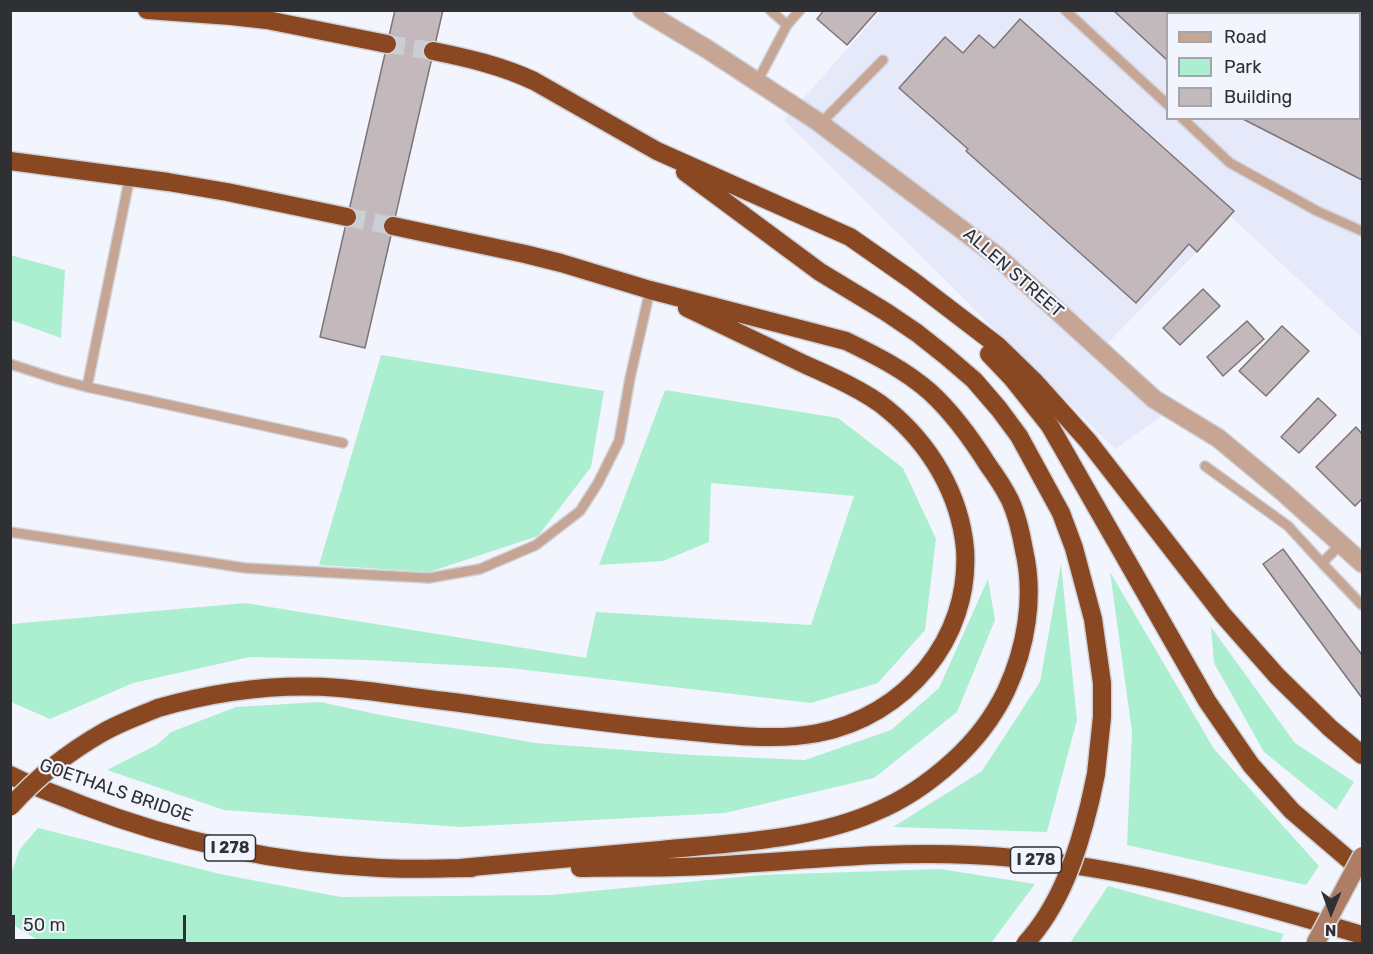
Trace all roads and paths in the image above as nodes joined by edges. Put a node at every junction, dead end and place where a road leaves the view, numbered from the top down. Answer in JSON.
{"nodes":[{"id":1,"x":147,"y":10,"type":"edge"},
{"id":2,"x":642,"y":10,"type":"edge"},
{"id":3,"x":770,"y":10,"type":"edge"},
{"id":4,"x":801,"y":10,"type":"edge"},
{"id":5,"x":1065,"y":10,"type":"edge"},
{"id":6,"x":787,"y":25,"type":"junction"},
{"id":7,"x":387,"y":44,"type":"tunnel mouth"},
{"id":8,"x":433,"y":51,"type":"tunnel mouth"},
{"id":9,"x":883,"y":60,"type":"dead end"},
{"id":10,"x":757,"y":82,"type":"junction"},
{"id":11,"x":1166,"y":104,"type":"edge"},
{"id":12,"x":1184,"y":120,"type":"edge"},
{"id":13,"x":820,"y":124,"type":"junction"},
{"id":14,"x":10,"y":147,"type":"edge"},
{"id":15,"x":657,"y":152,"type":"junction"},
{"id":16,"x":10,"y":161,"type":"edge"},
{"id":17,"x":130,"y":176,"type":"junction"},
{"id":18,"x":347,"y":217,"type":"tunnel mouth"},
{"id":19,"x":393,"y":226,"type":"tunnel mouth"},
{"id":20,"x":1362,"y":231,"type":"edge"},
{"id":21,"x":650,"y":290,"type":"junction"},
{"id":22,"x":948,"y":308,"type":"junction"},
{"id":23,"x":10,"y":364,"type":"edge"},
{"id":24,"x":87,"y":387,"type":"junction"},
{"id":25,"x":343,"y":443,"type":"dead end"},
{"id":26,"x":1205,"y":466,"type":"dead end"},
{"id":27,"x":10,"y":532,"type":"edge"},
{"id":28,"x":1341,"y":544,"type":"junction"},
{"id":29,"x":1322,"y":563,"type":"junction"},
{"id":30,"x":1362,"y":563,"type":"edge"},
{"id":31,"x":1362,"y":605,"type":"edge"},
{"id":32,"x":1362,"y":755,"type":"edge"},
{"id":33,"x":10,"y":775,"type":"edge"},
{"id":34,"x":10,"y":807,"type":"edge"},
{"id":35,"x":1362,"y":856,"type":"edge"},
{"id":36,"x":460,"y":868,"type":"junction"},
{"id":37,"x":1362,"y":871,"type":"edge"},
{"id":38,"x":1362,"y":935,"type":"edge"},
{"id":39,"x":1025,"y":944,"type":"edge"},
{"id":40,"x":1315,"y":944,"type":"edge"}],
"edges":[{"from":1,"to":7,"type":"highway"},
{"from":2,"to":10,"type":"street","name":"ALLEN STREET"},
{"from":3,"to":6,"type":"lane"},
{"from":4,"to":6,"type":"lane"},
{"from":5,"to":11,"type":"lane"},
{"from":6,"to":10,"type":"lane"},
{"from":8,"to":15,"type":"highway"},
{"from":9,"to":13,"type":"lane"},
{"from":10,"to":13,"type":"street","name":"ALLEN STREET"},
{"from":12,"to":20,"type":"lane"},
{"from":13,"to":28,"type":"street","name":"ALLEN STREET"},
{"from":14,"to":17,"type":"highway"},
{"from":15,"to":22,"type":"highway"},
{"from":15,"to":39,"type":"highway","bridge":true},
{"from":16,"to":17,"type":"highway"},
{"from":17,"to":18,"type":"highway"},
{"from":17,"to":24,"type":"lane"},
{"from":19,"to":21,"type":"highway"},
{"from":21,"to":27,"type":"lane"},
{"from":21,"to":34,"type":"highway","bridge":true},
{"from":21,"to":36,"type":"highway"},
{"from":22,"to":32,"type":"highway"},
{"from":22,"to":37,"type":"highway"},
{"from":23,"to":24,"type":"lane"},
{"from":24,"to":25,"type":"lane"},
{"from":26,"to":29,"type":"lane"},
{"from":28,"to":29,"type":"lane"},
{"from":28,"to":30,"type":"street","name":"ALLEN STREET"},
{"from":29,"to":31,"type":"lane"},
{"from":33,"to":36,"type":"highway","name":"GOETHALS BRIDGE","number":"I 278"},
{"from":35,"to":40,"type":"main road","bridge":true},
{"from":36,"to":38,"type":"highway","number":"I 278"}]}
